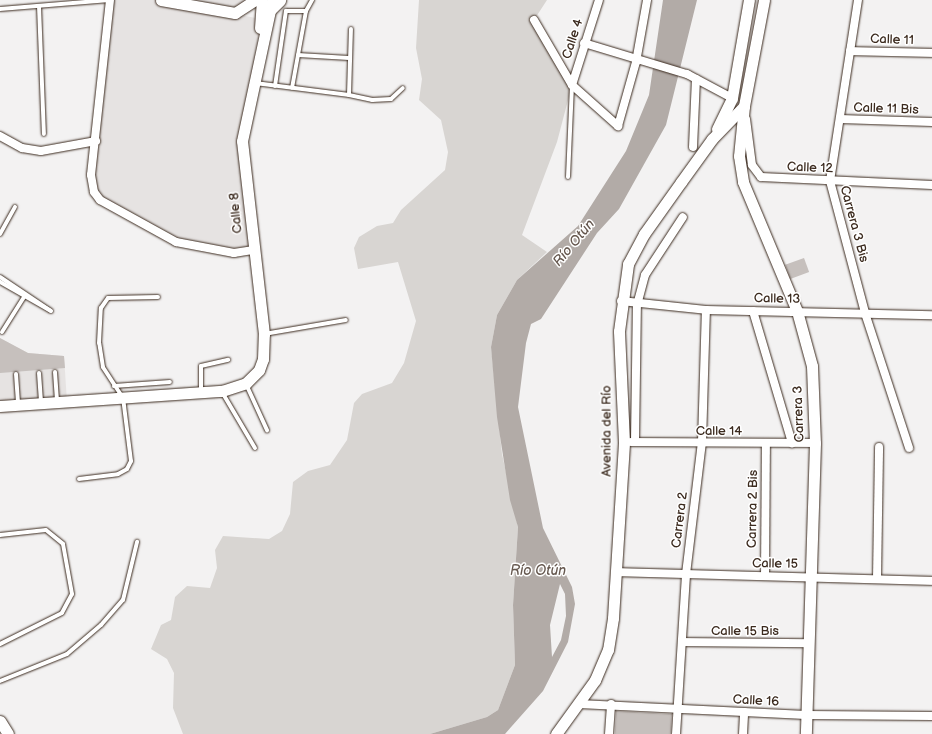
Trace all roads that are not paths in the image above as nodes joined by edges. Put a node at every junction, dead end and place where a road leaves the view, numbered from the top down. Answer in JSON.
{"nodes":[{"id":1,"x":111,"y":0,"type":"edge"},
{"id":2,"x":161,"y":0,"type":"edge"},
{"id":3,"x":255,"y":0,"type":"edge"},
{"id":4,"x":312,"y":0,"type":"edge"},
{"id":5,"x":599,"y":0,"type":"edge"},
{"id":6,"x":647,"y":0,"type":"edge"},
{"id":7,"x":749,"y":0,"type":"edge"},
{"id":8,"x":764,"y":0,"type":"edge"},
{"id":9,"x":858,"y":0,"type":"edge"},
{"id":10,"x":50,"y":2,"type":"edge"},
{"id":11,"x":271,"y":2,"type":"edge"},
{"id":12,"x":39,"y":6,"type":"junction"},
{"id":13,"x":0,"y":8,"type":"edge"},
{"id":14,"x":306,"y":11,"type":"junction"},
{"id":15,"x":534,"y":20,"type":"dead end"},
{"id":16,"x":350,"y":28,"type":"dead end"},
{"id":17,"x":584,"y":43,"type":"junction"},
{"id":18,"x":850,"y":51,"type":"junction"},
{"id":19,"x":932,"y":53,"type":"edge"},
{"id":20,"x":298,"y":55,"type":"junction"},
{"id":21,"x":349,"y":58,"type":"junction"},
{"id":22,"x":636,"y":62,"type":"junction"},
{"id":23,"x":696,"y":79,"type":"junction"},
{"id":24,"x":252,"y":82,"type":"junction"},
{"id":25,"x":572,"y":85,"type":"junction"},
{"id":26,"x":274,"y":86,"type":"junction"},
{"id":27,"x":292,"y":88,"type":"junction"},
{"id":28,"x":404,"y":88,"type":"dead end"},
{"id":29,"x":349,"y":95,"type":"junction"},
{"id":30,"x":732,"y":98,"type":"junction"},
{"id":31,"x":744,"y":106,"type":"junction"},
{"id":32,"x":840,"y":119,"type":"junction"},
{"id":33,"x":932,"y":122,"type":"edge"},
{"id":34,"x":44,"y":134,"type":"dead end"},
{"id":35,"x":0,"y":136,"type":"edge"},
{"id":36,"x":712,"y":139,"type":"junction"},
{"id":37,"x":96,"y":141,"type":"junction"},
{"id":38,"x":693,"y":147,"type":"dead end"},
{"id":39,"x":568,"y":177,"type":"dead end"},
{"id":40,"x":830,"y":181,"type":"junction"},
{"id":41,"x":932,"y":184,"type":"edge"},
{"id":42,"x":15,"y":207,"type":"dead end"},
{"id":43,"x":683,"y":217,"type":"dead end"},
{"id":44,"x":0,"y":234,"type":"edge"},
{"id":45,"x":254,"y":250,"type":"junction"},
{"id":46,"x":0,"y":277,"type":"edge"},
{"id":47,"x":0,"y":282,"type":"edge"},
{"id":48,"x":24,"y":297,"type":"junction"},
{"id":49,"x":158,"y":297,"type":"dead end"},
{"id":50,"x":622,"y":301,"type":"junction"},
{"id":51,"x":637,"y":305,"type":"junction"},
{"id":52,"x":706,"y":310,"type":"junction"},
{"id":53,"x":753,"y":311,"type":"junction"},
{"id":54,"x":797,"y":312,"type":"junction"},
{"id":55,"x":865,"y":313,"type":"junction"},
{"id":56,"x":932,"y":315,"type":"edge"},
{"id":57,"x":346,"y":320,"type":"dead end"},
{"id":58,"x":2,"y":332,"type":"dead end"},
{"id":59,"x":264,"y":334,"type":"junction"},
{"id":60,"x":228,"y":360,"type":"dead end"},
{"id":61,"x":55,"y":372,"type":"dead end"},
{"id":62,"x":39,"y":373,"type":"dead end"},
{"id":63,"x":16,"y":374,"type":"dead end"},
{"id":64,"x":249,"y":380,"type":"junction"},
{"id":65,"x":170,"y":382,"type":"dead end"},
{"id":66,"x":114,"y":386,"type":"junction"},
{"id":67,"x":222,"y":391,"type":"junction"},
{"id":68,"x":201,"y":393,"type":"junction"},
{"id":69,"x":123,"y":398,"type":"junction"},
{"id":70,"x":57,"y":402,"type":"junction"},
{"id":71,"x":41,"y":403,"type":"junction"},
{"id":72,"x":18,"y":405,"type":"junction"},
{"id":73,"x":0,"y":406,"type":"edge"},
{"id":74,"x":267,"y":430,"type":"dead end"},
{"id":75,"x":629,"y":442,"type":"junction"},
{"id":76,"x":702,"y":442,"type":"junction"},
{"id":77,"x":766,"y":443,"type":"junction"},
{"id":78,"x":792,"y":443,"type":"junction"},
{"id":79,"x":815,"y":443,"type":"junction"},
{"id":80,"x":878,"y":447,"type":"dead end"},
{"id":81,"x":255,"y":448,"type":"dead end"},
{"id":82,"x":909,"y":448,"type":"dead end"},
{"id":83,"x":79,"y":479,"type":"dead end"},
{"id":84,"x":0,"y":535,"type":"edge"},
{"id":85,"x":137,"y":542,"type":"dead end"},
{"id":86,"x":617,"y":572,"type":"junction"},
{"id":87,"x":686,"y":574,"type":"junction"},
{"id":88,"x":765,"y":576,"type":"junction"},
{"id":89,"x":810,"y":577,"type":"junction"},
{"id":90,"x":876,"y":579,"type":"junction"},
{"id":91,"x":932,"y":581,"type":"edge"},
{"id":92,"x":682,"y":642,"type":"junction"},
{"id":93,"x":808,"y":643,"type":"junction"},
{"id":94,"x":0,"y":644,"type":"edge"},
{"id":95,"x":0,"y":681,"type":"edge"},
{"id":96,"x":579,"y":704,"type":"junction"},
{"id":97,"x":611,"y":704,"type":"junction"},
{"id":98,"x":678,"y":708,"type":"junction"},
{"id":99,"x":744,"y":712,"type":"junction"},
{"id":100,"x":806,"y":715,"type":"junction"},
{"id":101,"x":932,"y":716,"type":"edge"},
{"id":102,"x":0,"y":720,"type":"edge"},
{"id":103,"x":8,"y":734,"type":"edge"},
{"id":104,"x":556,"y":734,"type":"edge"},
{"id":105,"x":609,"y":734,"type":"edge"},
{"id":106,"x":676,"y":734,"type":"edge"},
{"id":107,"x":743,"y":734,"type":"edge"},
{"id":108,"x":806,"y":734,"type":"edge"}],
"edges":[{"from":1,"to":10,"type":"lane"},
{"from":1,"to":37,"type":"street"},
{"from":2,"to":3,"type":"street"},
{"from":4,"to":14,"type":"lane"},
{"from":5,"to":17,"type":"street","name":"Calle 4"},
{"from":6,"to":22,"type":"street"},
{"from":7,"to":30,"type":"street"},
{"from":8,"to":31,"type":"street","name":"Carrera 3"},
{"from":9,"to":18,"type":"street","name":"Carrera 3 Bis"},
{"from":10,"to":12,"type":"lane"},
{"from":11,"to":24,"type":"street","name":"Calle 8"},
{"from":12,"to":13,"type":"lane"},
{"from":12,"to":34,"type":"lane"},
{"from":14,"to":20,"type":"lane"},
{"from":14,"to":26,"type":"lane"},
{"from":15,"to":25,"type":"street"},
{"from":16,"to":21,"type":"lane"},
{"from":17,"to":22,"type":"street"},
{"from":17,"to":25,"type":"street","name":"Calle 4"},
{"from":18,"to":19,"type":"street","name":"Calle 11"},
{"from":18,"to":32,"type":"street","name":"Carrera 3 Bis"},
{"from":20,"to":21,"type":"lane"},
{"from":20,"to":27,"type":"lane"},
{"from":21,"to":29,"type":"lane"},
{"from":22,"to":23,"type":"street"},
{"from":22,"to":25,"type":"street"},
{"from":23,"to":30,"type":"street"},
{"from":23,"to":38,"type":"street"},
{"from":24,"to":26,"type":"lane"},
{"from":24,"to":45,"type":"street","name":"Calle 8"},
{"from":25,"to":39,"type":"lane"},
{"from":26,"to":27,"type":"lane"},
{"from":27,"to":29,"type":"lane"},
{"from":28,"to":29,"type":"lane"},
{"from":30,"to":36,"type":"street"},
{"from":31,"to":36,"type":"street"},
{"from":31,"to":40,"type":"street","name":"Calle 12"},
{"from":31,"to":54,"type":"street","name":"Carrera 3"},
{"from":32,"to":33,"type":"street","name":"Calle 11 Bis"},
{"from":32,"to":40,"type":"street","name":"Carrera 3 Bis"},
{"from":35,"to":37,"type":"street"},
{"from":36,"to":50,"type":"street","name":"Avenida del Río"},
{"from":37,"to":45,"type":"street"},
{"from":40,"to":41,"type":"street","name":"Calle 12"},
{"from":40,"to":55,"type":"street","name":"Carrera 3 Bis"},
{"from":42,"to":44,"type":"lane"},
{"from":43,"to":51,"type":"street"},
{"from":45,"to":59,"type":"street","name":"Calle 8"},
{"from":46,"to":48,"type":"lane"},
{"from":47,"to":48,"type":"lane"},
{"from":48,"to":58,"type":"lane"},
{"from":49,"to":66,"type":"lane"},
{"from":50,"to":51,"type":"street","name":"Calle 13"},
{"from":50,"to":75,"type":"street","name":"Avenida del Río"},
{"from":51,"to":52,"type":"street","name":"Calle 13"},
{"from":51,"to":75,"type":"street"},
{"from":52,"to":53,"type":"street","name":"Calle 13"},
{"from":52,"to":76,"type":"street","name":"Carrera 2"},
{"from":53,"to":54,"type":"street","name":"Calle 13"},
{"from":53,"to":78,"type":"street"},
{"from":54,"to":55,"type":"street","name":"Calle 13"},
{"from":54,"to":79,"type":"street","name":"Carrera 3"},
{"from":55,"to":56,"type":"street","name":"Calle 13"},
{"from":55,"to":82,"type":"street","name":"Carrera 3 Bis"},
{"from":57,"to":59,"type":"lane"},
{"from":59,"to":64,"type":"street","name":"Calle 8"},
{"from":60,"to":68,"type":"lane"},
{"from":61,"to":70,"type":"lane"},
{"from":62,"to":71,"type":"lane"},
{"from":63,"to":72,"type":"lane"},
{"from":64,"to":67,"type":"street"},
{"from":64,"to":74,"type":"lane"},
{"from":65,"to":66,"type":"lane"},
{"from":66,"to":69,"type":"lane"},
{"from":67,"to":68,"type":"street"},
{"from":67,"to":81,"type":"lane"},
{"from":68,"to":69,"type":"street"},
{"from":69,"to":70,"type":"street"},
{"from":69,"to":83,"type":"lane"},
{"from":70,"to":71,"type":"street"},
{"from":71,"to":72,"type":"street"},
{"from":72,"to":73,"type":"street"},
{"from":75,"to":76,"type":"street","name":"Calle 14"},
{"from":75,"to":86,"type":"street","name":"Avenida del Río"},
{"from":76,"to":77,"type":"street","name":"Calle 14"},
{"from":76,"to":87,"type":"street","name":"Carrera 2"},
{"from":77,"to":78,"type":"street","name":"Calle 14"},
{"from":77,"to":88,"type":"street","name":"Carrera 2 Bis"},
{"from":78,"to":79,"type":"street","name":"Calle 14"},
{"from":79,"to":89,"type":"street","name":"Carrera 3"},
{"from":80,"to":90,"type":"street"},
{"from":84,"to":94,"type":"lane"},
{"from":85,"to":95,"type":"lane"},
{"from":86,"to":87,"type":"street","name":"Calle 15"},
{"from":86,"to":96,"type":"street","name":"Avenida del Río"},
{"from":87,"to":88,"type":"street","name":"Calle 15"},
{"from":87,"to":92,"type":"street","name":"Carrera 2"},
{"from":88,"to":89,"type":"street","name":"Calle 15"},
{"from":89,"to":90,"type":"street","name":"Calle 15"},
{"from":89,"to":93,"type":"street","name":"Carrera 3"},
{"from":90,"to":91,"type":"street","name":"Calle 15"},
{"from":92,"to":93,"type":"street","name":"Calle 15 Bis"},
{"from":92,"to":98,"type":"street","name":"Carrera 2"},
{"from":93,"to":100,"type":"street","name":"Carrera 3"},
{"from":96,"to":97,"type":"street","name":"Calle 16"},
{"from":96,"to":104,"type":"street","name":"Avenida del Río"},
{"from":97,"to":98,"type":"street","name":"Calle 16"},
{"from":97,"to":105,"type":"street"},
{"from":98,"to":99,"type":"street","name":"Calle 16"},
{"from":98,"to":106,"type":"street","name":"Carrera 2"},
{"from":99,"to":100,"type":"street","name":"Calle 16"},
{"from":99,"to":107,"type":"street"},
{"from":100,"to":101,"type":"street","name":"Calle 16"},
{"from":100,"to":108,"type":"street","name":"Carrera 3"},
{"from":102,"to":103,"type":"street"}]}
